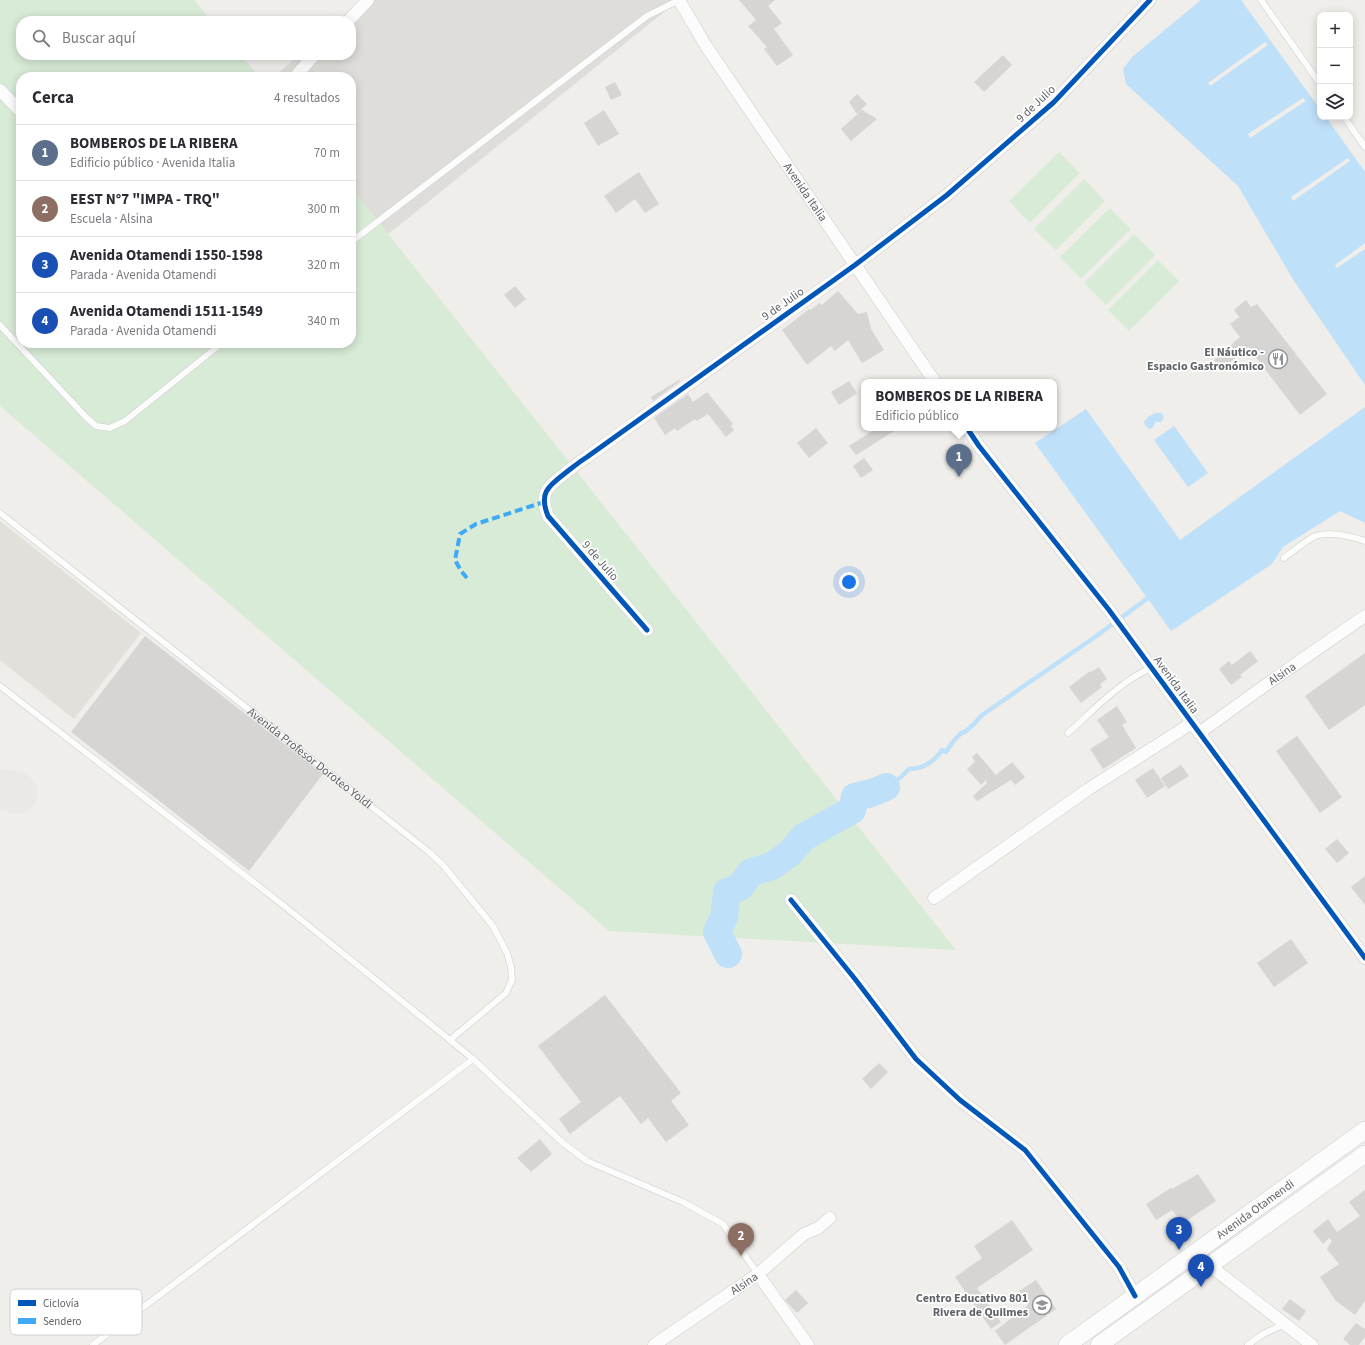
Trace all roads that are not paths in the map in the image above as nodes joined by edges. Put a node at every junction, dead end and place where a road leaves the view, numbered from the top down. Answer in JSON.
{"nodes":[{"id":1,"x":368,"y":0,"type":"edge"},
{"id":2,"x":679,"y":0,"type":"edge"},
{"id":3,"x":1150,"y":0,"type":"edge"},
{"id":4,"x":1261,"y":0,"type":"edge"},
{"id":5,"x":353,"y":16,"type":"edge"},
{"id":6,"x":310,"y":60,"type":"edge"},
{"id":7,"x":299,"y":72,"type":"edge"},
{"id":8,"x":1317,"y":80,"type":"edge"},
{"id":9,"x":0,"y":90,"type":"edge"},
{"id":10,"x":16,"y":107,"type":"edge"},
{"id":11,"x":1346,"y":120,"type":"edge"},
{"id":12,"x":1365,"y":147,"type":"edge"},
{"id":13,"x":356,"y":238,"type":"edge"},
{"id":14,"x":855,"y":265,"type":"junction"},
{"id":15,"x":0,"y":325,"type":"edge"},
{"id":16,"x":16,"y":342,"type":"edge"},
{"id":17,"x":22,"y":348,"type":"edge"},
{"id":18,"x":216,"y":348,"type":"edge"},
{"id":19,"x":933,"y":379,"type":"edge"},
{"id":20,"x":969,"y":431,"type":"edge"},
{"id":21,"x":0,"y":513,"type":"edge"},
{"id":22,"x":1365,"y":541,"type":"edge"},
{"id":23,"x":1284,"y":558,"type":"dead end"},
{"id":24,"x":1365,"y":616,"type":"edge"},
{"id":25,"x":647,"y":630,"type":"dead end"},
{"id":26,"x":1151,"y":668,"type":"junction"},
{"id":27,"x":0,"y":686,"type":"edge"},
{"id":28,"x":1192,"y":723,"type":"junction"},
{"id":29,"x":1068,"y":732,"type":"dead end"},
{"id":30,"x":1199,"y":733,"type":"junction"},
{"id":31,"x":934,"y":898,"type":"dead end"},
{"id":32,"x":791,"y":900,"type":"dead end"},
{"id":33,"x":1365,"y":958,"type":"edge"},
{"id":34,"x":450,"y":1040,"type":"junction"},
{"id":35,"x":473,"y":1059,"type":"junction"},
{"id":36,"x":1365,"y":1130,"type":"edge"},
{"id":37,"x":1365,"y":1154,"type":"edge"},
{"id":38,"x":830,"y":1218,"type":"dead end"},
{"id":39,"x":1208,"y":1243,"type":"junction"},
{"id":40,"x":1215,"y":1261,"type":"junction"},
{"id":41,"x":1182,"y":1262,"type":"junction"},
{"id":42,"x":758,"y":1274,"type":"junction"},
{"id":43,"x":1193,"y":1277,"type":"junction"},
{"id":44,"x":1135,"y":1296,"type":"junction"},
{"id":45,"x":142,"y":1308,"type":"edge"},
{"id":46,"x":1285,"y":1324,"type":"junction"},
{"id":47,"x":106,"y":1335,"type":"edge"},
{"id":48,"x":93,"y":1345,"type":"edge"},
{"id":49,"x":654,"y":1345,"type":"edge"},
{"id":50,"x":808,"y":1345,"type":"edge"},
{"id":51,"x":1067,"y":1345,"type":"edge"},
{"id":52,"x":1099,"y":1345,"type":"edge"},
{"id":53,"x":1248,"y":1345,"type":"edge"},
{"id":54,"x":1312,"y":1345,"type":"edge"}],
"edges":[{"from":1,"to":5,"type":"street"},
{"from":2,"to":13,"type":"lane"},
{"from":2,"to":14,"type":"street","name":"Avenida Italia"},
{"from":3,"to":14,"type":"street","name":"9 de Julio"},
{"from":4,"to":8,"type":"lane"},
{"from":6,"to":7,"type":"street"},
{"from":9,"to":10,"type":"street"},
{"from":11,"to":12,"type":"lane"},
{"from":14,"to":19,"type":"street","name":"Avenida Italia"},
{"from":14,"to":25,"type":"street","name":"9 de Julio"},
{"from":15,"to":16,"type":"lane"},
{"from":17,"to":18,"type":"lane"},
{"from":20,"to":26,"type":"street","name":"Avenida Italia"},
{"from":21,"to":34,"type":"lane","name":"Avenida Profesor Doroteo Yoldi"},
{"from":22,"to":23,"type":"lane"},
{"from":24,"to":30,"type":"street","name":"Alsina"},
{"from":26,"to":28,"type":"street","name":"Avenida Italia"},
{"from":26,"to":29,"type":"lane"},
{"from":27,"to":34,"type":"lane"},
{"from":28,"to":30,"type":"street","name":"Avenida Italia"},
{"from":28,"to":31,"type":"street"},
{"from":30,"to":33,"type":"street","name":"Avenida Italia"},
{"from":32,"to":44,"type":"street"},
{"from":34,"to":35,"type":"lane"},
{"from":35,"to":42,"type":"lane"},
{"from":35,"to":45,"type":"lane"},
{"from":36,"to":39,"type":"main road","name":"Avenida Otamendi"},
{"from":37,"to":40,"type":"main road","name":"Avenida Otamendi"},
{"from":38,"to":42,"type":"street","name":"Alsina"},
{"from":39,"to":40,"type":"main road"},
{"from":39,"to":41,"type":"main road","name":"Avenida Otamendi"},
{"from":40,"to":43,"type":"main road","name":"Avenida Otamendi"},
{"from":40,"to":46,"type":"street"},
{"from":41,"to":43,"type":"street"},
{"from":41,"to":44,"type":"main road","name":"Avenida Otamendi"},
{"from":42,"to":49,"type":"street","name":"Alsina"},
{"from":42,"to":50,"type":"street"},
{"from":43,"to":52,"type":"main road","name":"Avenida Otamendi"},
{"from":44,"to":51,"type":"main road","name":"Avenida Otamendi"},
{"from":46,"to":53,"type":"lane"},
{"from":46,"to":54,"type":"street"},
{"from":47,"to":48,"type":"lane"}]}
